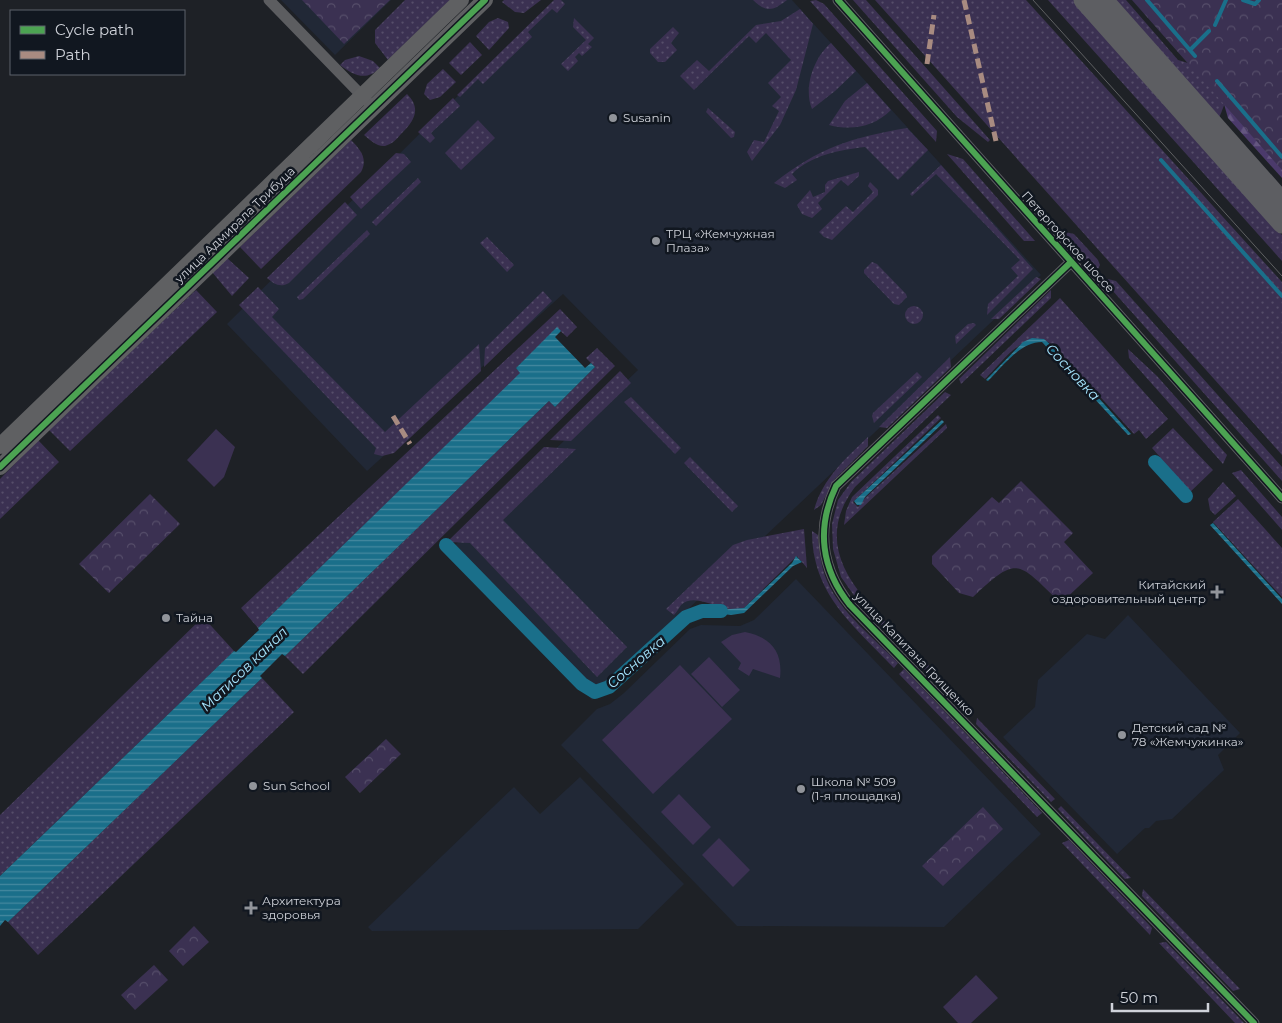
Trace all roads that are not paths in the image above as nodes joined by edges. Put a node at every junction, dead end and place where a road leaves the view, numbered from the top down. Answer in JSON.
{"nodes":[{"id":1,"x":269,"y":0,"type":"edge"},
{"id":2,"x":462,"y":0,"type":"edge"},
{"id":3,"x":485,"y":0,"type":"edge"},
{"id":4,"x":838,"y":0,"type":"edge"},
{"id":5,"x":1083,"y":0,"type":"edge"},
{"id":6,"x":1104,"y":0,"type":"edge"},
{"id":7,"x":368,"y":102,"type":"junction"},
{"id":8,"x":1282,"y":201,"type":"edge"},
{"id":9,"x":1282,"y":224,"type":"edge"},
{"id":10,"x":1071,"y":262,"type":"junction"},
{"id":11,"x":0,"y":446,"type":"edge"},
{"id":12,"x":0,"y":467,"type":"edge"},
{"id":13,"x":1282,"y":498,"type":"edge"},
{"id":14,"x":1254,"y":1023,"type":"edge"}],
"edges":[{"from":1,"to":7,"type":"street"},
{"from":2,"to":7,"type":"street","name":"улица Адмирала Трибуца"},
{"from":3,"to":7,"type":"street","name":"улица Адмирала Трибуца"},
{"from":4,"to":10,"type":"street","name":"Петергофское шоссе"},
{"from":5,"to":9,"type":"main road"},
{"from":6,"to":8,"type":"main road"},
{"from":7,"to":11,"type":"street","name":"улица Адмирала Трибуца"},
{"from":7,"to":12,"type":"street","name":"улица Адмирала Трибуца"},
{"from":10,"to":13,"type":"street","name":"Петергофское шоссе"},
{"from":10,"to":14,"type":"street","name":"улица Капитана Грищенко"}]}
